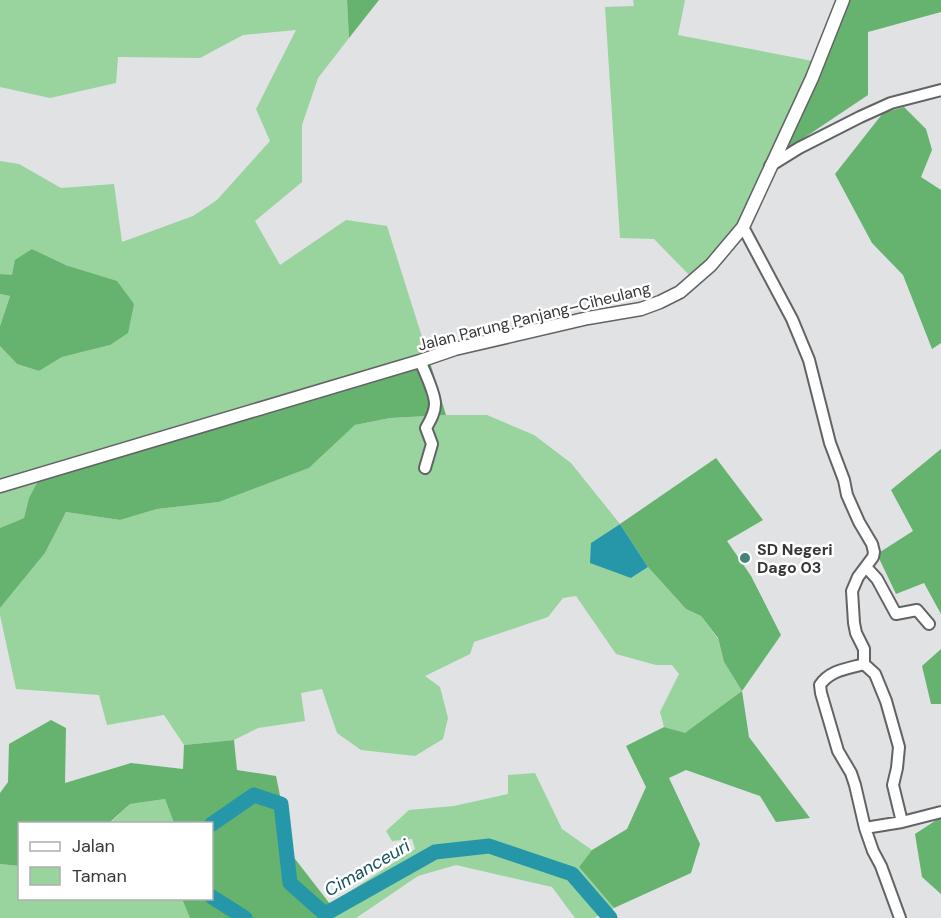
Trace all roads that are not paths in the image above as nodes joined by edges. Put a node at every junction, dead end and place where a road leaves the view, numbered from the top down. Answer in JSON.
{"nodes":[{"id":1,"x":843,"y":0,"type":"edge"},
{"id":2,"x":941,"y":90,"type":"edge"},
{"id":3,"x":770,"y":166,"type":"junction"},
{"id":4,"x":743,"y":227,"type":"junction"},
{"id":5,"x":420,"y":361,"type":"junction"},
{"id":6,"x":425,"y":468,"type":"dead end"},
{"id":7,"x":0,"y":486,"type":"edge"},
{"id":8,"x":866,"y":567,"type":"junction"},
{"id":9,"x":928,"y":624,"type":"dead end"},
{"id":10,"x":864,"y":664,"type":"junction"},
{"id":11,"x":941,"y":812,"type":"edge"},
{"id":12,"x":902,"y":822,"type":"junction"},
{"id":13,"x":865,"y":828,"type":"junction"},
{"id":14,"x":900,"y":918,"type":"edge"}],
"edges":[{"from":1,"to":3,"type":"street","name":"Jalan Parung Panjang–Ciheulang"},
{"from":2,"to":3,"type":"street"},
{"from":3,"to":4,"type":"street","name":"Jalan Parung Panjang–Ciheulang"},
{"from":4,"to":5,"type":"street","name":"Jalan Parung Panjang–Ciheulang"},
{"from":4,"to":8,"type":"street"},
{"from":5,"to":6,"type":"street"},
{"from":5,"to":7,"type":"street","name":"Jalan Parung Panjang–Ciheulang"},
{"from":8,"to":9,"type":"street"},
{"from":8,"to":10,"type":"street"},
{"from":10,"to":12,"type":"street"},
{"from":10,"to":13,"type":"street"},
{"from":11,"to":12,"type":"street"},
{"from":12,"to":13,"type":"street"},
{"from":13,"to":14,"type":"street"}]}
